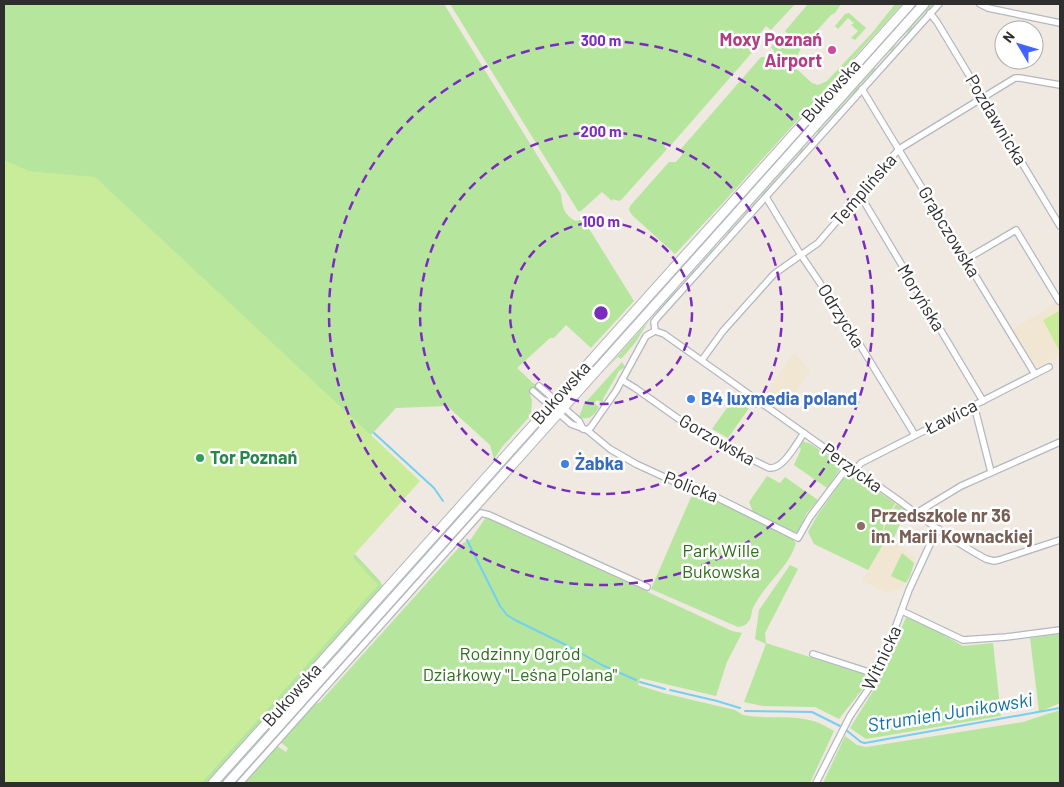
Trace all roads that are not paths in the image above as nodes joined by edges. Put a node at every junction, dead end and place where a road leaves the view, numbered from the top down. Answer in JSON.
{"nodes":[{"id":1,"x":910,"y":4,"type":"edge"},
{"id":2,"x":924,"y":4,"type":"edge"},
{"id":3,"x":939,"y":4,"type":"edge"},
{"id":4,"x":980,"y":4,"type":"edge"},
{"id":5,"x":930,"y":13,"type":"junction"},
{"id":6,"x":1060,"y":23,"type":"edge"},
{"id":7,"x":1060,"y":86,"type":"edge"},
{"id":8,"x":862,"y":89,"type":"junction"},
{"id":9,"x":983,"y":98,"type":"junction"},
{"id":10,"x":899,"y":149,"type":"junction"},
{"id":11,"x":858,"y":196,"type":"junction"},
{"id":12,"x":766,"y":197,"type":"junction"},
{"id":13,"x":1060,"y":226,"type":"edge"},
{"id":14,"x":802,"y":255,"type":"junction"},
{"id":15,"x":966,"y":260,"type":"junction"},
{"id":16,"x":1059,"y":300,"type":"edge"},
{"id":17,"x":654,"y":330,"type":"junction"},
{"id":18,"x":702,"y":360,"type":"junction"},
{"id":19,"x":1049,"y":367,"type":"dead end"},
{"id":20,"x":1035,"y":374,"type":"junction"},
{"id":21,"x":622,"y":380,"type":"junction"},
{"id":22,"x":539,"y":386,"type":"dead end"},
{"id":23,"x":533,"y":392,"type":"dead end"},
{"id":24,"x":983,"y":401,"type":"junction"},
{"id":25,"x":552,"y":403,"type":"junction"},
{"id":26,"x":974,"y":405,"type":"junction"},
{"id":27,"x":561,"y":410,"type":"junction"},
{"id":28,"x":585,"y":430,"type":"junction"},
{"id":29,"x":804,"y":433,"type":"junction"},
{"id":30,"x":915,"y":435,"type":"junction"},
{"id":31,"x":1060,"y":442,"type":"edge"},
{"id":32,"x":849,"y":465,"type":"junction"},
{"id":33,"x":855,"y":470,"type":"junction"},
{"id":34,"x":991,"y":472,"type":"junction"},
{"id":35,"x":918,"y":512,"type":"junction"},
{"id":36,"x":939,"y":529,"type":"junction"},
{"id":37,"x":1060,"y":540,"type":"edge"},
{"id":38,"x":647,"y":587,"type":"dead end"},
{"id":39,"x":902,"y":611,"type":"junction"},
{"id":40,"x":1060,"y":630,"type":"edge"},
{"id":41,"x":813,"y":654,"type":"dead end"},
{"id":42,"x":878,"y":675,"type":"junction"},
{"id":43,"x":213,"y":783,"type":"edge"},
{"id":44,"x":228,"y":783,"type":"edge"},
{"id":45,"x":240,"y":783,"type":"edge"},
{"id":46,"x":816,"y":783,"type":"edge"}],
"edges":[{"from":1,"to":25,"type":"main road","name":"Bukowska"},
{"from":2,"to":27,"type":"main road","name":"Bukowska"},
{"from":3,"to":5,"type":"street","name":"Bukowska"},
{"from":4,"to":6,"type":"street"},
{"from":5,"to":8,"type":"street","name":"Bukowska"},
{"from":5,"to":9,"type":"street","name":"Pozdawnicka"},
{"from":7,"to":9,"type":"street","name":"Templińska"},
{"from":8,"to":10,"type":"street","name":"Grąbczowska"},
{"from":8,"to":12,"type":"street","name":"Bukowska"},
{"from":9,"to":10,"type":"street","name":"Templińska"},
{"from":9,"to":13,"type":"street","name":"Pozdawnicka"},
{"from":10,"to":11,"type":"street","name":"Templińska"},
{"from":10,"to":15,"type":"street","name":"Grąbczowska"},
{"from":11,"to":14,"type":"street","name":"Templińska"},
{"from":11,"to":24,"type":"street","name":"Moryńska"},
{"from":12,"to":14,"type":"street","name":"Odrzycka"},
{"from":12,"to":17,"type":"street","name":"Bukowska"},
{"from":14,"to":18,"type":"street","name":"Templińska"},
{"from":14,"to":30,"type":"street","name":"Odrzycka"},
{"from":15,"to":16,"type":"street"},
{"from":15,"to":20,"type":"street","name":"Grąbczowska"},
{"from":17,"to":18,"type":"street","name":"Perzycka"},
{"from":17,"to":21,"type":"street","name":"Bukowska"},
{"from":18,"to":29,"type":"street","name":"Perzycka"},
{"from":19,"to":20,"type":"street","name":"Ławica"},
{"from":20,"to":24,"type":"street","name":"Ławica"},
{"from":21,"to":28,"type":"street","name":"Bukowska"},
{"from":21,"to":29,"type":"street","name":"Gorzowska"},
{"from":22,"to":25,"type":"street"},
{"from":23,"to":25,"type":"street"},
{"from":24,"to":26,"type":"street","name":"Ławica"},
{"from":25,"to":27,"type":"street","name":"Policka"},
{"from":25,"to":43,"type":"main road","name":"Bukowska"},
{"from":26,"to":30,"type":"street","name":"Ławica"},
{"from":26,"to":34,"type":"street"},
{"from":27,"to":28,"type":"street","name":"Policka"},
{"from":27,"to":44,"type":"main road","name":"Bukowska"},
{"from":28,"to":32,"type":"street","name":"Policka"},
{"from":29,"to":32,"type":"street","name":"Perzycka"},
{"from":30,"to":33,"type":"street","name":"Ławica"},
{"from":31,"to":34,"type":"street"},
{"from":32,"to":33,"type":"street","name":"Perzycka"},
{"from":33,"to":35,"type":"street","name":"Perzycka"},
{"from":34,"to":35,"type":"street"},
{"from":35,"to":36,"type":"street","name":"Perzycka"},
{"from":36,"to":37,"type":"street","name":"Perzycka"},
{"from":36,"to":39,"type":"street","name":"Witnicka"},
{"from":38,"to":45,"type":"street"},
{"from":39,"to":40,"type":"street"},
{"from":39,"to":42,"type":"street","name":"Witnicka"},
{"from":41,"to":42,"type":"street"},
{"from":42,"to":46,"type":"street","name":"Witnicka"}]}
